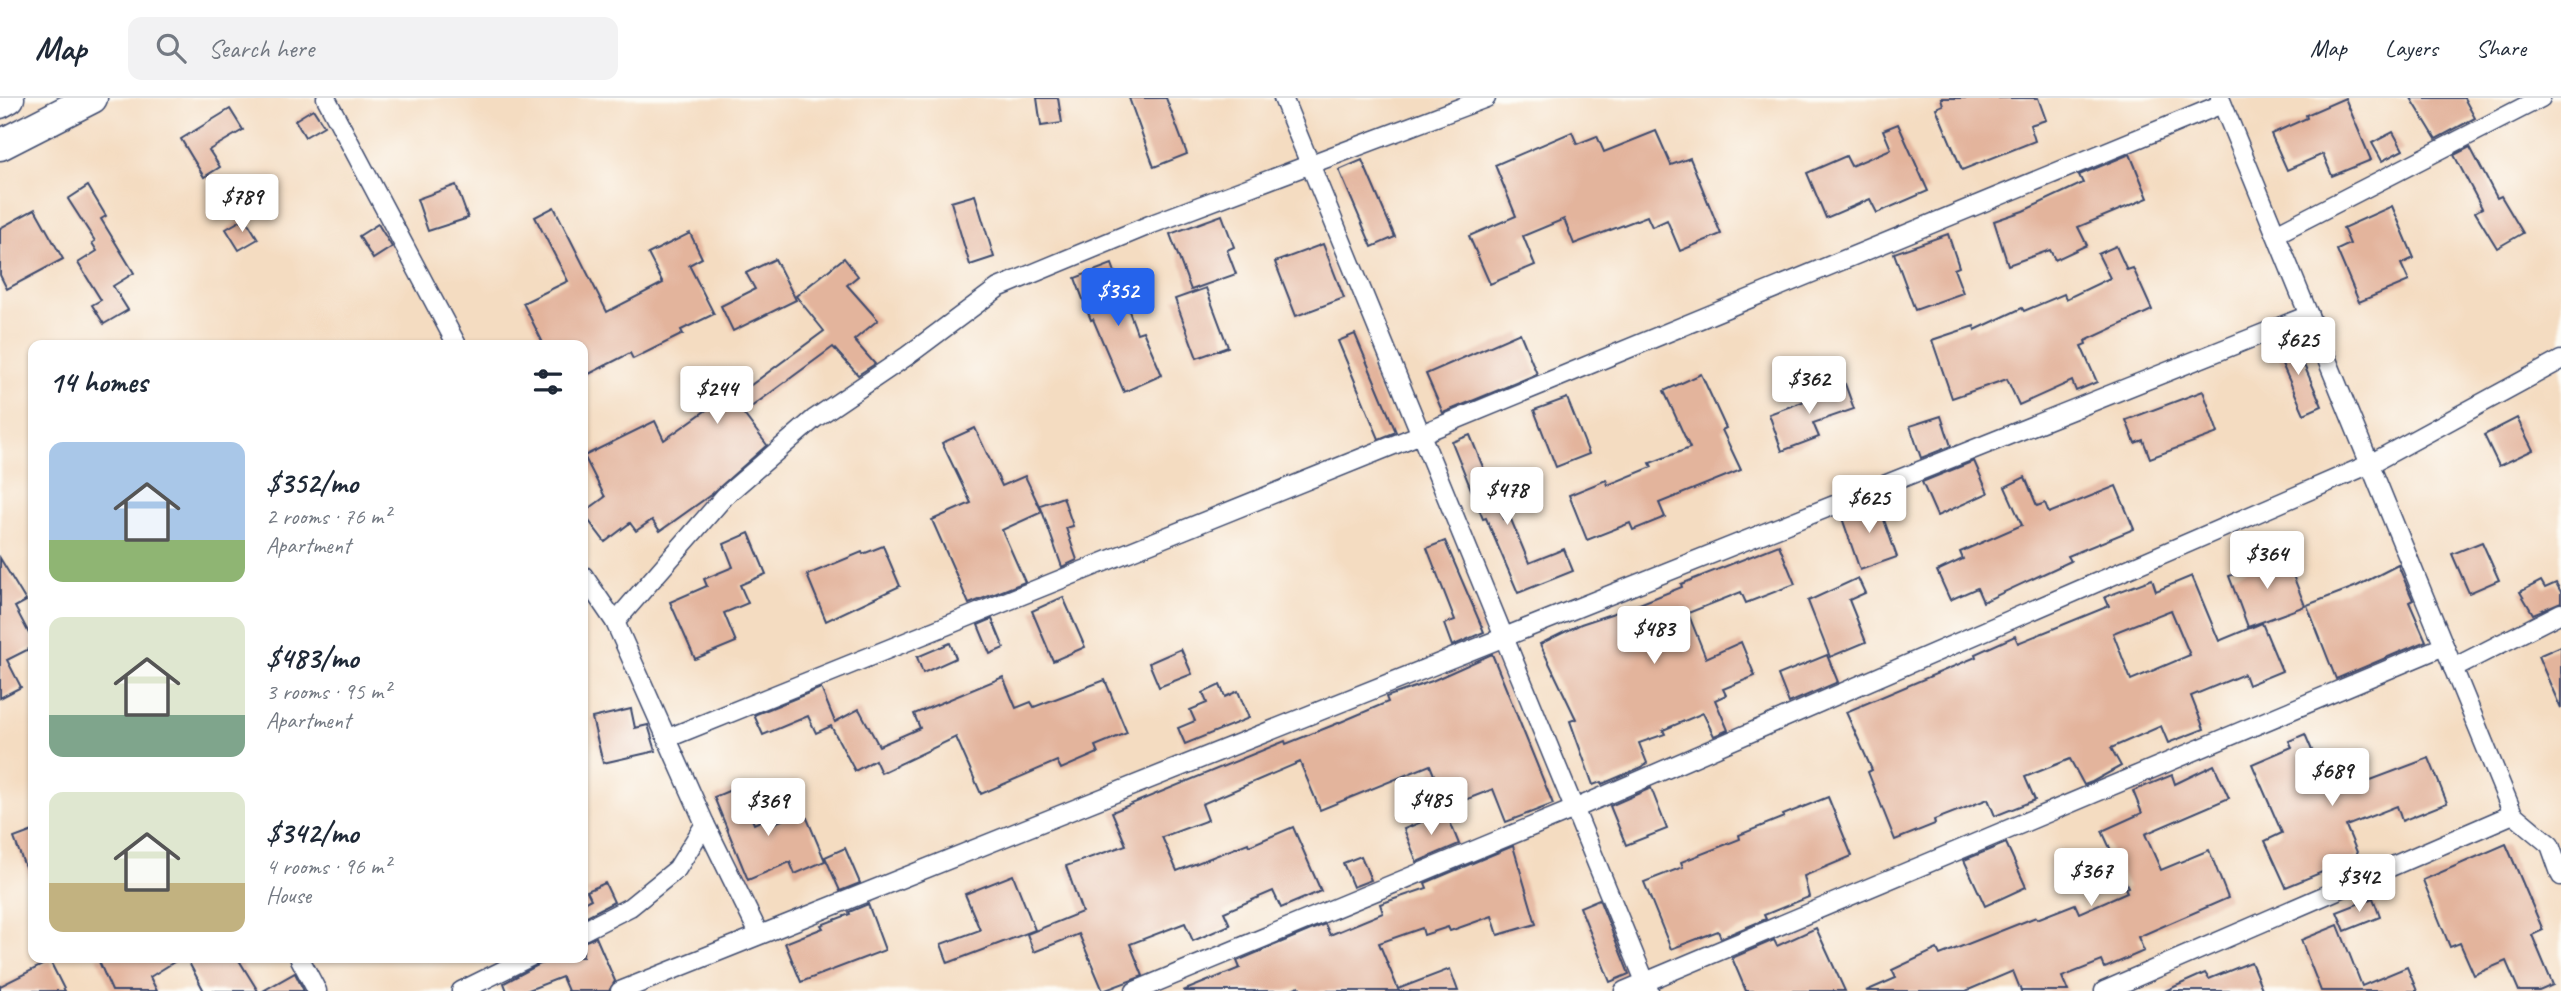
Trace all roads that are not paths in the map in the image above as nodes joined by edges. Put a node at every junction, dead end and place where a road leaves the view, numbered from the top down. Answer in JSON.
{"nodes":[{"id":1,"x":9,"y":98,"type":"edge"},
{"id":2,"x":92,"y":98,"type":"edge"},
{"id":3,"x":326,"y":98,"type":"edge"},
{"id":4,"x":1283,"y":98,"type":"edge"},
{"id":5,"x":1486,"y":98,"type":"edge"},
{"id":6,"x":2542,"y":98,"type":"edge"},
{"id":7,"x":2221,"y":101,"type":"edge"},
{"id":8,"x":0,"y":103,"type":"edge"},
{"id":9,"x":0,"y":145,"type":"edge"},
{"id":10,"x":1311,"y":165,"type":"junction"},
{"id":11,"x":2276,"y":234,"type":"junction"},
{"id":12,"x":2309,"y":315,"type":"junction"},
{"id":13,"x":454,"y":340,"type":"edge"},
{"id":14,"x":2561,"y":360,"type":"edge"},
{"id":15,"x":1421,"y":434,"type":"junction"},
{"id":16,"x":2370,"y":464,"type":"junction"},
{"id":17,"x":588,"y":582,"type":"edge"},
{"id":18,"x":2561,"y":613,"type":"edge"},
{"id":19,"x":615,"y":622,"type":"junction"},
{"id":20,"x":1503,"y":636,"type":"junction"},
{"id":21,"x":2444,"y":646,"type":"junction"},
{"id":22,"x":2453,"y":668,"type":"junction"},
{"id":23,"x":667,"y":738,"type":"junction"},
{"id":24,"x":1574,"y":809,"type":"junction"},
{"id":25,"x":2513,"y":814,"type":"junction"},
{"id":26,"x":705,"y":824,"type":"junction"},
{"id":27,"x":2555,"y":842,"type":"edge"},
{"id":28,"x":2561,"y":876,"type":"edge"},
{"id":29,"x":588,"y":928,"type":"edge"},
{"id":30,"x":759,"y":934,"type":"junction"},
{"id":31,"x":302,"y":963,"type":"edge"},
{"id":32,"x":518,"y":963,"type":"edge"},
{"id":33,"x":655,"y":984,"type":"edge"},
{"id":34,"x":1647,"y":987,"type":"edge"},
{"id":35,"x":317,"y":991,"type":"edge"},
{"id":36,"x":461,"y":991,"type":"edge"},
{"id":37,"x":620,"y":991,"type":"edge"},
{"id":38,"x":1135,"y":991,"type":"edge"},
{"id":39,"x":1624,"y":991,"type":"edge"},
{"id":40,"x":2104,"y":991,"type":"edge"}],
"edges":[{"from":1,"to":8,"type":"highway"},
{"from":2,"to":9,"type":"highway"},
{"from":3,"to":13,"type":"street"},
{"from":4,"to":10,"type":"street"},
{"from":5,"to":10,"type":"street"},
{"from":6,"to":11,"type":"street"},
{"from":7,"to":11,"type":"street"},
{"from":7,"to":15,"type":"street"},
{"from":10,"to":15,"type":"street"},
{"from":10,"to":19,"type":"street"},
{"from":11,"to":12,"type":"street"},
{"from":12,"to":16,"type":"street"},
{"from":12,"to":20,"type":"street"},
{"from":14,"to":16,"type":"street"},
{"from":15,"to":20,"type":"street"},
{"from":15,"to":23,"type":"street"},
{"from":16,"to":21,"type":"street"},
{"from":16,"to":24,"type":"street"},
{"from":17,"to":19,"type":"street"},
{"from":18,"to":22,"type":"street"},
{"from":19,"to":23,"type":"street"},
{"from":20,"to":24,"type":"street"},
{"from":20,"to":30,"type":"street"},
{"from":21,"to":22,"type":"street"},
{"from":21,"to":34,"type":"street"},
{"from":22,"to":25,"type":"street"},
{"from":23,"to":26,"type":"street"},
{"from":24,"to":34,"type":"street"},
{"from":24,"to":38,"type":"street"},
{"from":25,"to":27,"type":"street"},
{"from":25,"to":40,"type":"street"},
{"from":26,"to":29,"type":"street"},
{"from":26,"to":30,"type":"street"},
{"from":27,"to":28,"type":"street"},
{"from":30,"to":33,"type":"street"},
{"from":31,"to":35,"type":"street"},
{"from":32,"to":36,"type":"street"},
{"from":33,"to":37,"type":"street"},
{"from":34,"to":39,"type":"street"}]}
